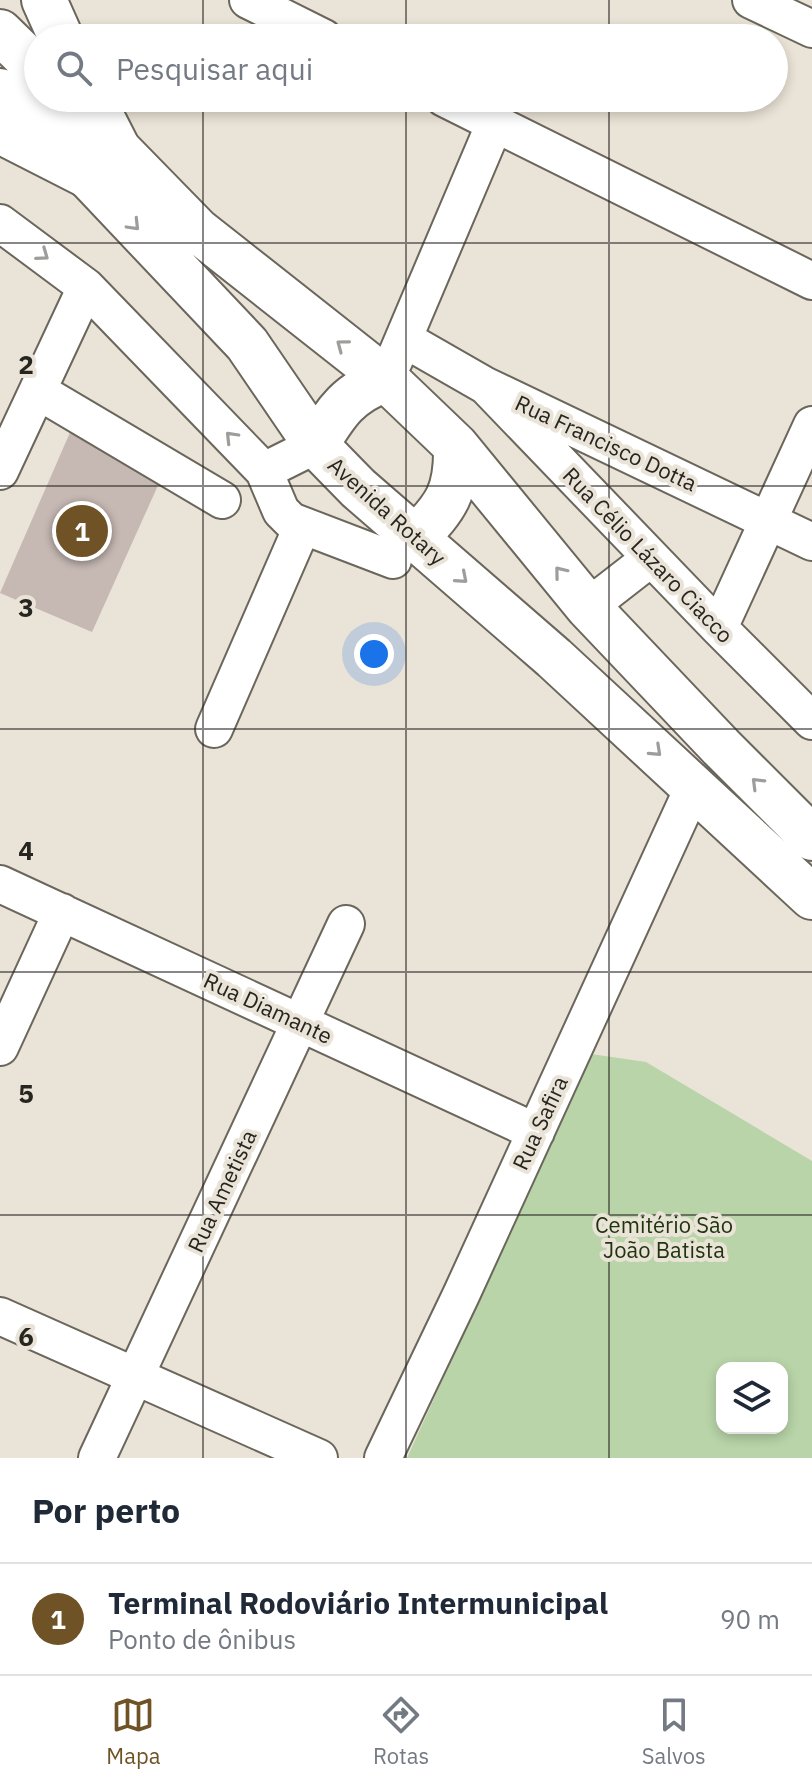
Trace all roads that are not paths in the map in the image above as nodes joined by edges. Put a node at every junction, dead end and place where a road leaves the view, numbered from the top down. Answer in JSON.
{"nodes":[{"id":1,"x":44,"y":0,"type":"edge"},
{"id":2,"x":248,"y":0,"type":"edge"},
{"id":3,"x":751,"y":0,"type":"edge"},
{"id":4,"x":55,"y":24,"type":"edge"},
{"id":5,"x":296,"y":24,"type":"edge"},
{"id":6,"x":812,"y":29,"type":"edge"},
{"id":7,"x":0,"y":32,"type":"edge"},
{"id":8,"x":24,"y":55,"type":"edge"},
{"id":9,"x":0,"y":91,"type":"edge"},
{"id":10,"x":24,"y":107,"type":"edge"},
{"id":11,"x":31,"y":112,"type":"edge"},
{"id":12,"x":76,"y":112,"type":"edge"},
{"id":13,"x":94,"y":112,"type":"edge"},
{"id":14,"x":473,"y":112,"type":"edge"},
{"id":15,"x":495,"y":123,"type":"junction"},
{"id":16,"x":0,"y":131,"type":"edge"},
{"id":17,"x":102,"y":161,"type":"junction"},
{"id":18,"x":0,"y":223,"type":"edge"},
{"id":19,"x":812,"y":281,"type":"edge"},
{"id":20,"x":86,"y":287,"type":"junction"},
{"id":21,"x":404,"y":339,"type":"junction"},
{"id":22,"x":386,"y":379,"type":"junction"},
{"id":23,"x":486,"y":386,"type":"junction"},
{"id":24,"x":38,"y":391,"type":"junction"},
{"id":25,"x":812,"y":425,"type":"edge"},
{"id":26,"x":316,"y":445,"type":"junction"},
{"id":27,"x":456,"y":446,"type":"junction"},
{"id":28,"x":0,"y":471,"type":"edge"},
{"id":29,"x":264,"y":471,"type":"junction"},
{"id":30,"x":222,"y":500,"type":"dead end"},
{"id":31,"x":769,"y":521,"type":"junction"},
{"id":32,"x":302,"y":527,"type":"junction"},
{"id":33,"x":812,"y":542,"type":"edge"},
{"id":34,"x":404,"y":549,"type":"junction"},
{"id":35,"x":651,"y":558,"type":"junction"},
{"id":36,"x":588,"y":607,"type":"junction"},
{"id":37,"x":719,"y":628,"type":"junction"},
{"id":38,"x":812,"y":721,"type":"edge"},
{"id":39,"x":214,"y":729,"type":"dead end"},
{"id":40,"x":694,"y":786,"type":"junction"},
{"id":41,"x":812,"y":838,"type":"edge"},
{"id":42,"x":0,"y":884,"type":"edge"},
{"id":43,"x":812,"y":897,"type":"edge"},
{"id":44,"x":62,"y":912,"type":"junction"},
{"id":45,"x":346,"y":924,"type":"dead end"},
{"id":46,"x":300,"y":1023,"type":"junction"},
{"id":47,"x":0,"y":1047,"type":"edge"},
{"id":48,"x":536,"y":1132,"type":"junction"},
{"id":49,"x":0,"y":1316,"type":"edge"},
{"id":50,"x":136,"y":1375,"type":"junction"},
{"id":51,"x":97,"y":1458,"type":"edge"},
{"id":52,"x":319,"y":1458,"type":"edge"},
{"id":53,"x":383,"y":1458,"type":"edge"}],
"edges":[{"from":1,"to":4,"type":"main road"},
{"from":2,"to":5,"type":"street"},
{"from":3,"to":6,"type":"street"},
{"from":7,"to":8,"type":"main road"},
{"from":9,"to":10,"type":"main road","name":"Avenida Rotary"},
{"from":11,"to":17,"type":"main road","name":"Avenida Rotary"},
{"from":12,"to":17,"type":"main road","name":"Avenida Rotary"},
{"from":13,"to":17,"type":"main road"},
{"from":14,"to":15,"type":"street"},
{"from":15,"to":19,"type":"street"},
{"from":15,"to":21,"type":"street"},
{"from":16,"to":17,"type":"main road"},
{"from":22,"to":17,"type":"main road","name":"Avenida Rotary","one_way":true},
{"from":17,"to":26,"type":"main road","name":"Avenida Rotary","one_way":true},
{"from":18,"to":20,"type":"street","one_way":true},
{"from":20,"to":24,"type":"street"},
{"from":29,"to":20,"type":"street","one_way":true},
{"from":21,"to":22,"type":"street"},
{"from":21,"to":23,"type":"street","name":"Rua Francisco Dotta"},
{"from":22,"to":26,"type":"main road"},
{"from":22,"to":27,"type":"main road","name":"Avenida Rotary"},
{"from":23,"to":31,"type":"street","name":"Rua Francisco Dotta"},
{"from":23,"to":35,"type":"street","name":"Rua Célio Lázaro Ciacco"},
{"from":24,"to":28,"type":"street"},
{"from":24,"to":30,"type":"street"},
{"from":25,"to":31,"type":"street"},
{"from":26,"to":29,"type":"street"},
{"from":26,"to":34,"type":"main road","name":"Avenida Rotary"},
{"from":27,"to":34,"type":"main road"},
{"from":36,"to":27,"type":"main road","name":"Avenida Rotary","one_way":true},
{"from":29,"to":32,"type":"street"},
{"from":31,"to":33,"type":"street","name":"Rua Francisco Dotta"},
{"from":31,"to":37,"type":"street"},
{"from":32,"to":34,"type":"street"},
{"from":32,"to":39,"type":"street"},
{"from":34,"to":40,"type":"main road","name":"Avenida Rotary","one_way":true},
{"from":35,"to":36,"type":"street"},
{"from":35,"to":37,"type":"street","name":"Rua Célio Lázaro Ciacco"},
{"from":41,"to":36,"type":"main road","name":"Avenida Rotary","one_way":true},
{"from":37,"to":38,"type":"street","name":"Rua Célio Lázaro Ciacco"},
{"from":40,"to":43,"type":"main road","name":"Avenida Rotary"},
{"from":40,"to":48,"type":"street","name":"Rua Safira"},
{"from":42,"to":44,"type":"street","name":"Rua Diamante"},
{"from":44,"to":46,"type":"street","name":"Rua Diamante"},
{"from":44,"to":47,"type":"street"},
{"from":45,"to":46,"type":"street","name":"Rua Ametista"},
{"from":46,"to":48,"type":"street","name":"Rua Diamante"},
{"from":46,"to":50,"type":"street","name":"Rua Ametista"},
{"from":48,"to":53,"type":"street","name":"Rua Safira"},
{"from":49,"to":50,"type":"street"},
{"from":50,"to":51,"type":"street","name":"Rua Ametista"},
{"from":50,"to":52,"type":"street"}]}
